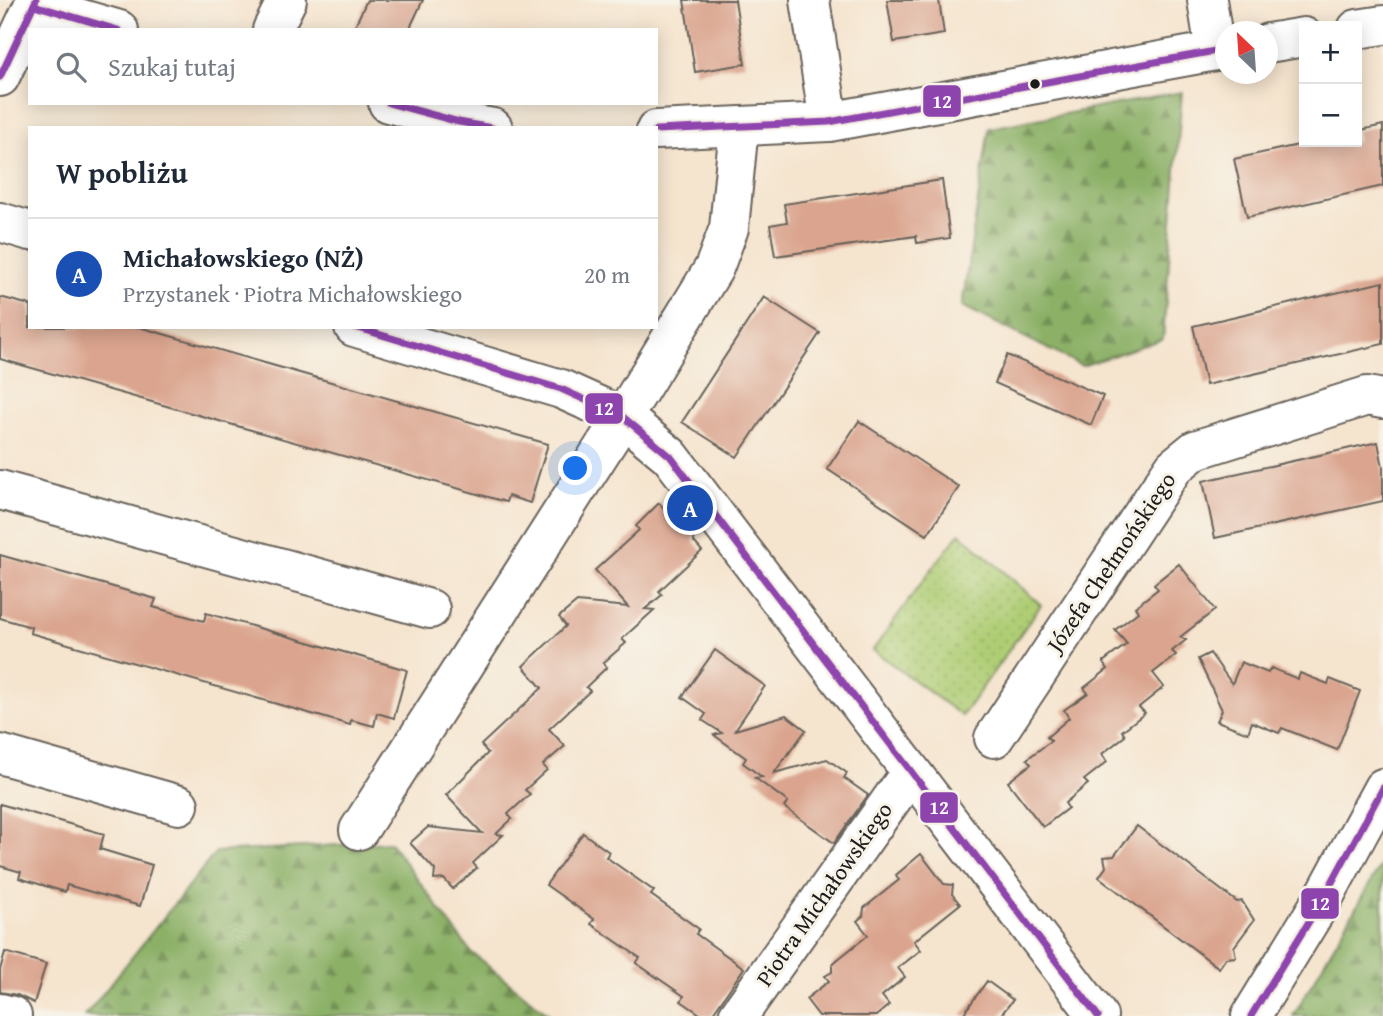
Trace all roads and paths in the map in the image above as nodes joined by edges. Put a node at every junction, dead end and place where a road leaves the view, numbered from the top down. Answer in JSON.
{"nodes":[{"id":1,"x":287,"y":0,"type":"edge"},
{"id":2,"x":810,"y":0,"type":"edge"},
{"id":3,"x":1207,"y":0,"type":"edge"},
{"id":4,"x":35,"y":3,"type":"edge"},
{"id":5,"x":1383,"y":25,"type":"edge"},
{"id":6,"x":113,"y":28,"type":"edge"},
{"id":7,"x":273,"y":28,"type":"edge"},
{"id":8,"x":1362,"y":28,"type":"edge"},
{"id":9,"x":1215,"y":31,"type":"edge"},
{"id":10,"x":1299,"y":38,"type":"edge"},
{"id":11,"x":1278,"y":41,"type":"edge"},
{"id":12,"x":1215,"y":51,"type":"edge"},
{"id":13,"x":0,"y":77,"type":"edge"},
{"id":14,"x":395,"y":105,"type":"edge"},
{"id":15,"x":828,"y":122,"type":"junction"},
{"id":16,"x":481,"y":126,"type":"edge"},
{"id":17,"x":738,"y":127,"type":"junction"},
{"id":18,"x":658,"y":130,"type":"edge"},
{"id":19,"x":0,"y":222,"type":"edge"},
{"id":20,"x":28,"y":230,"type":"edge"},
{"id":21,"x":361,"y":329,"type":"edge"},
{"id":22,"x":1383,"y":399,"type":"edge"},
{"id":23,"x":623,"y":417,"type":"junction"},
{"id":24,"x":0,"y":490,"type":"edge"},
{"id":25,"x":430,"y":609,"type":"dead end"},
{"id":26,"x":994,"y":738,"type":"dead end"},
{"id":27,"x":0,"y":754,"type":"edge"},
{"id":28,"x":911,"y":772,"type":"junction"},
{"id":29,"x":1383,"y":788,"type":"edge"},
{"id":30,"x":179,"y":805,"type":"dead end"},
{"id":31,"x":359,"y":830,"type":"dead end"},
{"id":32,"x":0,"y":1013,"type":"edge"},
{"id":33,"x":12,"y":1016,"type":"edge"},
{"id":34,"x":738,"y":1016,"type":"edge"},
{"id":35,"x":1098,"y":1016,"type":"edge"},
{"id":36,"x":1251,"y":1016,"type":"edge"}],
"edges":[{"from":1,"to":7,"type":"street"},
{"from":2,"to":15,"type":"street"},
{"from":3,"to":9,"type":"street"},
{"from":4,"to":6,"type":"street"},
{"from":4,"to":13,"type":"street"},
{"from":5,"to":8,"type":"street"},
{"from":10,"to":11,"type":"street"},
{"from":12,"to":15,"type":"street"},
{"from":14,"to":16,"type":"street"},
{"from":15,"to":17,"type":"street"},
{"from":17,"to":18,"type":"street"},
{"from":17,"to":23,"type":"street"},
{"from":19,"to":20,"type":"street"},
{"from":21,"to":23,"type":"street"},
{"from":22,"to":26,"type":"street","name":"Józefa Chełmońskiego"},
{"from":23,"to":28,"type":"street"},
{"from":23,"to":31,"type":"street"},
{"from":24,"to":25,"type":"street"},
{"from":27,"to":30,"type":"street"},
{"from":28,"to":34,"type":"street","name":"Piotra Michałowskiego"},
{"from":28,"to":35,"type":"street"},
{"from":29,"to":36,"type":"street"},
{"from":32,"to":33,"type":"street"}]}
